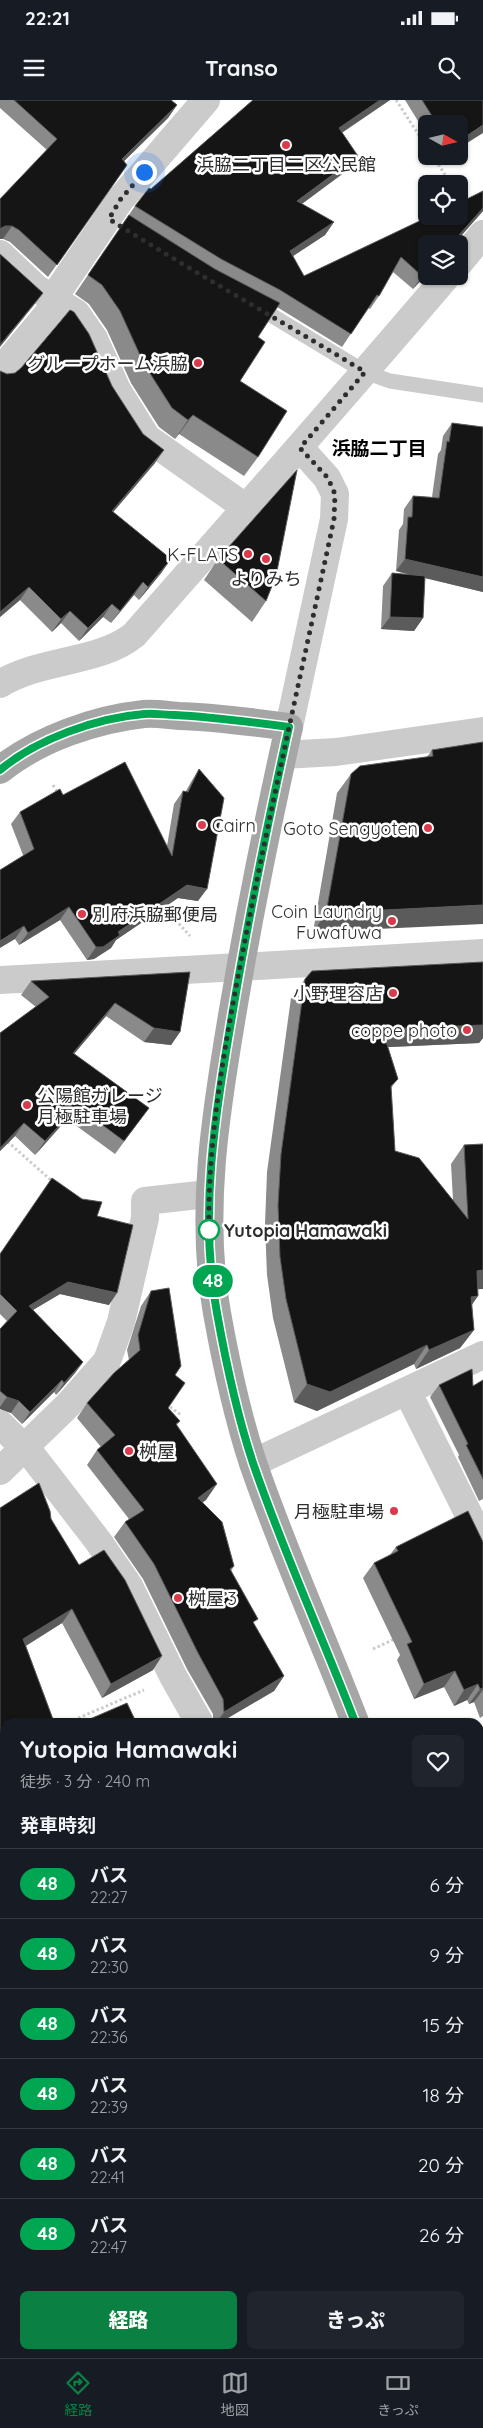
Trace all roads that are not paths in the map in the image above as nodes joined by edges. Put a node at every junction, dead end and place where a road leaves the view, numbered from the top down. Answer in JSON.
{"nodes":[{"id":1,"x":206,"y":100,"type":"edge"},
{"id":2,"x":483,"y":234,"type":"edge"},
{"id":3,"x":468,"y":252,"type":"edge"},
{"id":4,"x":0,"y":254,"type":"edge"},
{"id":5,"x":439,"y":285,"type":"edge"},
{"id":6,"x":54,"y":297,"type":"junction"},
{"id":7,"x":241,"y":298,"type":"edge"},
{"id":8,"x":0,"y":371,"type":"edge"},
{"id":9,"x":365,"y":372,"type":"junction"},
{"id":10,"x":483,"y":395,"type":"edge"},
{"id":11,"x":300,"y":448,"type":"junction"},
{"id":12,"x":245,"y":507,"type":"junction"},
{"id":13,"x":2,"y":680,"type":"edge"},
{"id":14,"x":289,"y":727,"type":"junction"},
{"id":15,"x":483,"y":732,"type":"edge"},
{"id":16,"x":283,"y":755,"type":"junction"},
{"id":17,"x":0,"y":770,"type":"edge"},
{"id":18,"x":483,"y":954,"type":"edge"},
{"id":19,"x":240,"y":967,"type":"junction"},
{"id":20,"x":0,"y":980,"type":"edge"},
{"id":21,"x":208,"y":1194,"type":"junction"},
{"id":22,"x":483,"y":1355,"type":"edge"},
{"id":23,"x":407,"y":1391,"type":"junction"},
{"id":24,"x":0,"y":1424,"type":"edge"},
{"id":25,"x":24,"y":1448,"type":"junction"},
{"id":26,"x":253,"y":1463,"type":"junction"},
{"id":27,"x":0,"y":1471,"type":"edge"},
{"id":28,"x":483,"y":1543,"type":"edge"},
{"id":29,"x":197,"y":1718,"type":"edge"},
{"id":30,"x":353,"y":1718,"type":"edge"}],
"edges":[{"from":1,"to":6,"type":"street"},
{"from":2,"to":3,"type":"street"},
{"from":4,"to":6,"type":"street"},
{"from":5,"to":9,"type":"street"},
{"from":6,"to":8,"type":"street"},
{"from":6,"to":12,"type":"street"},
{"from":7,"to":9,"type":"lane"},
{"from":9,"to":10,"type":"lane"},
{"from":9,"to":11,"type":"street"},
{"from":11,"to":12,"type":"street"},
{"from":11,"to":14,"type":"street"},
{"from":12,"to":13,"type":"street"},
{"from":14,"to":16,"type":"main road"},
{"from":14,"to":17,"type":"main road"},
{"from":15,"to":16,"type":"street"},
{"from":16,"to":19,"type":"main road"},
{"from":18,"to":19,"type":"street"},
{"from":19,"to":20,"type":"street"},
{"from":19,"to":21,"type":"main road"},
{"from":21,"to":25,"type":"street"},
{"from":21,"to":26,"type":"main road"},
{"from":22,"to":23,"type":"street"},
{"from":23,"to":26,"type":"street"},
{"from":23,"to":28,"type":"street"},
{"from":24,"to":25,"type":"street"},
{"from":25,"to":27,"type":"street"},
{"from":25,"to":29,"type":"street"},
{"from":26,"to":30,"type":"main road"}]}
